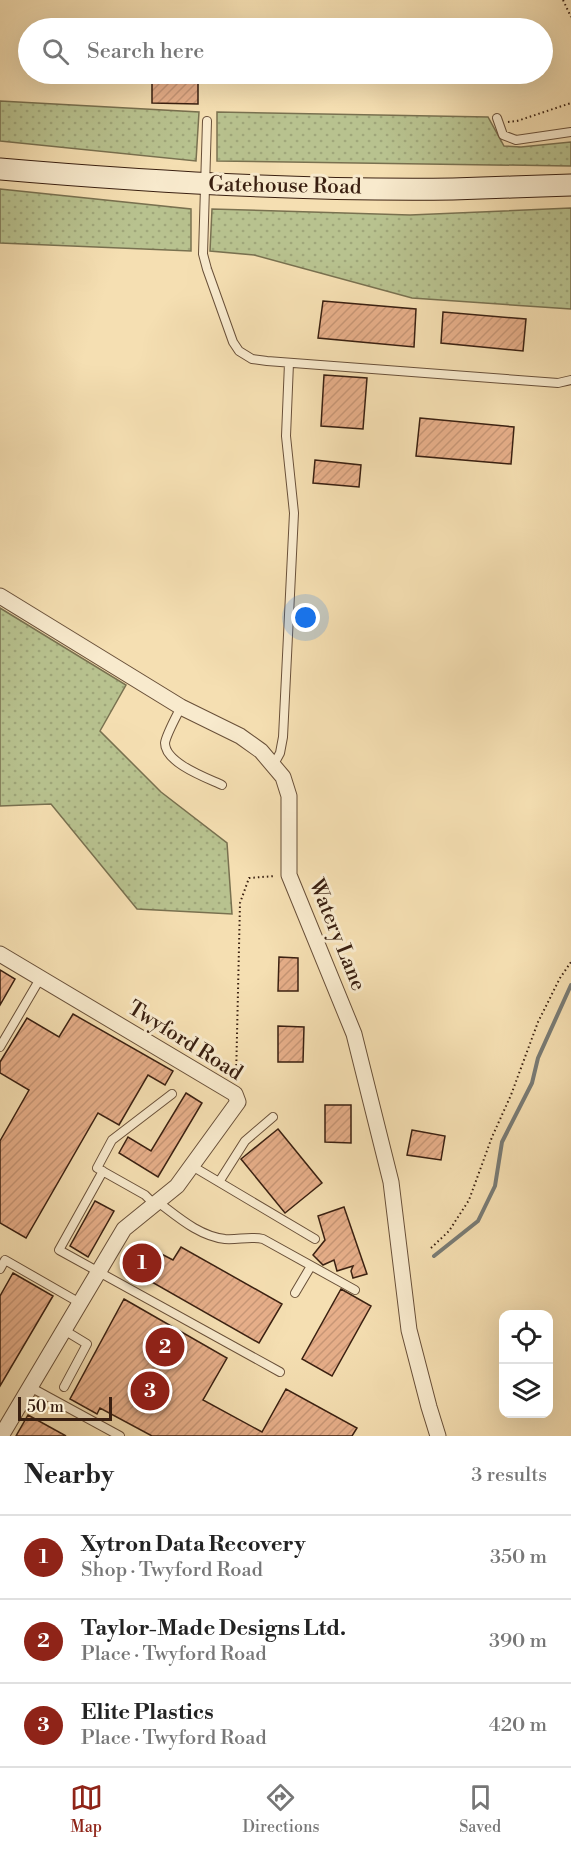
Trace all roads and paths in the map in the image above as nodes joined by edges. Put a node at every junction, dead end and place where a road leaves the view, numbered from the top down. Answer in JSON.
{"nodes":[{"id":1,"x":563,"y":0,"type":"edge"},
{"id":2,"x":571,"y":17,"type":"edge"},
{"id":3,"x":571,"y":103,"type":"edge"},
{"id":4,"x":207,"y":121,"type":"dead end"},
{"id":5,"x":498,"y":121,"type":"joint"},
{"id":6,"x":571,"y":132,"type":"edge"},
{"id":7,"x":0,"y":169,"type":"edge"},
{"id":8,"x":205,"y":184,"type":"junction"},
{"id":9,"x":571,"y":185,"type":"edge"},
{"id":10,"x":289,"y":363,"type":"junction"},
{"id":11,"x":571,"y":380,"type":"edge"},
{"id":12,"x":0,"y":596,"type":"edge"},
{"id":13,"x":181,"y":707,"type":"junction"},
{"id":14,"x":274,"y":764,"type":"junction"},
{"id":15,"x":222,"y":785,"type":"dead end"},
{"id":16,"x":290,"y":874,"type":"junction"},
{"id":17,"x":0,"y":954,"type":"edge"},
{"id":18,"x":571,"y":962,"type":"edge"},
{"id":19,"x":41,"y":978,"type":"junction"},
{"id":20,"x":0,"y":1047,"type":"edge"},
{"id":21,"x":172,"y":1094,"type":"dead end"},
{"id":22,"x":235,"y":1094,"type":"junction"},
{"id":23,"x":273,"y":1118,"type":"dead end"},
{"id":24,"x":192,"y":1166,"type":"junction"},
{"id":25,"x":104,"y":1172,"type":"junction"},
{"id":26,"x":219,"y":1182,"type":"junction"},
{"id":27,"x":157,"y":1203,"type":"junction"},
{"id":28,"x":315,"y":1239,"type":"dead end"},
{"id":29,"x":431,"y":1248,"type":"dead end"},
{"id":30,"x":311,"y":1266,"type":"junction"},
{"id":31,"x":0,"y":1269,"type":"edge"},
{"id":32,"x":99,"y":1271,"type":"junction"},
{"id":33,"x":355,"y":1290,"type":"dead end"},
{"id":34,"x":295,"y":1293,"type":"dead end"},
{"id":35,"x":80,"y":1303,"type":"junction"},
{"id":36,"x":64,"y":1330,"type":"junction"},
{"id":37,"x":280,"y":1372,"type":"dead end"},
{"id":38,"x":30,"y":1387,"type":"junction"},
{"id":39,"x":64,"y":1387,"type":"dead end"},
{"id":40,"x":1,"y":1436,"type":"edge"},
{"id":41,"x":120,"y":1436,"type":"edge"},
{"id":42,"x":438,"y":1436,"type":"edge"}],
"edges":[{"from":1,"to":2,"type":"path"},
{"from":3,"to":5,"type":"path"},
{"from":4,"to":8,"type":"lane"},
{"from":5,"to":6,"type":"lane"},
{"from":7,"to":8,"type":"main road","name":"Gatehouse Road"},
{"from":8,"to":9,"type":"main road","name":"Gatehouse Road"},
{"from":8,"to":10,"type":"lane"},
{"from":10,"to":11,"type":"lane"},
{"from":10,"to":14,"type":"lane"},
{"from":12,"to":13,"type":"street","name":"Watery Lane"},
{"from":13,"to":14,"type":"street","name":"Watery Lane"},
{"from":13,"to":15,"type":"lane"},
{"from":14,"to":16,"type":"street","name":"Watery Lane"},
{"from":16,"to":22,"type":"path"},
{"from":16,"to":42,"type":"street","name":"Watery Lane"},
{"from":17,"to":19,"type":"street","name":"Twyford Road"},
{"from":18,"to":29,"type":"path"},
{"from":19,"to":20,"type":"lane"},
{"from":19,"to":22,"type":"street","name":"Twyford Road"},
{"from":21,"to":25,"type":"lane"},
{"from":22,"to":24,"type":"street","name":"Twyford Road"},
{"from":23,"to":26,"type":"lane"},
{"from":24,"to":26,"type":"lane"},
{"from":24,"to":27,"type":"street","name":"Twyford Road"},
{"from":25,"to":27,"type":"lane"},
{"from":25,"to":32,"type":"lane"},
{"from":26,"to":28,"type":"lane"},
{"from":27,"to":30,"type":"lane"},
{"from":27,"to":32,"type":"street","name":"Twyford Road"},
{"from":30,"to":33,"type":"lane"},
{"from":30,"to":34,"type":"lane"},
{"from":31,"to":35,"type":"lane"},
{"from":32,"to":35,"type":"street","name":"Twyford Road"},
{"from":32,"to":37,"type":"lane"},
{"from":35,"to":36,"type":"street","name":"Twyford Road"},
{"from":36,"to":38,"type":"street","name":"Twyford Road"},
{"from":36,"to":39,"type":"lane"},
{"from":38,"to":40,"type":"street","name":"Twyford Road"},
{"from":38,"to":41,"type":"lane"}]}
